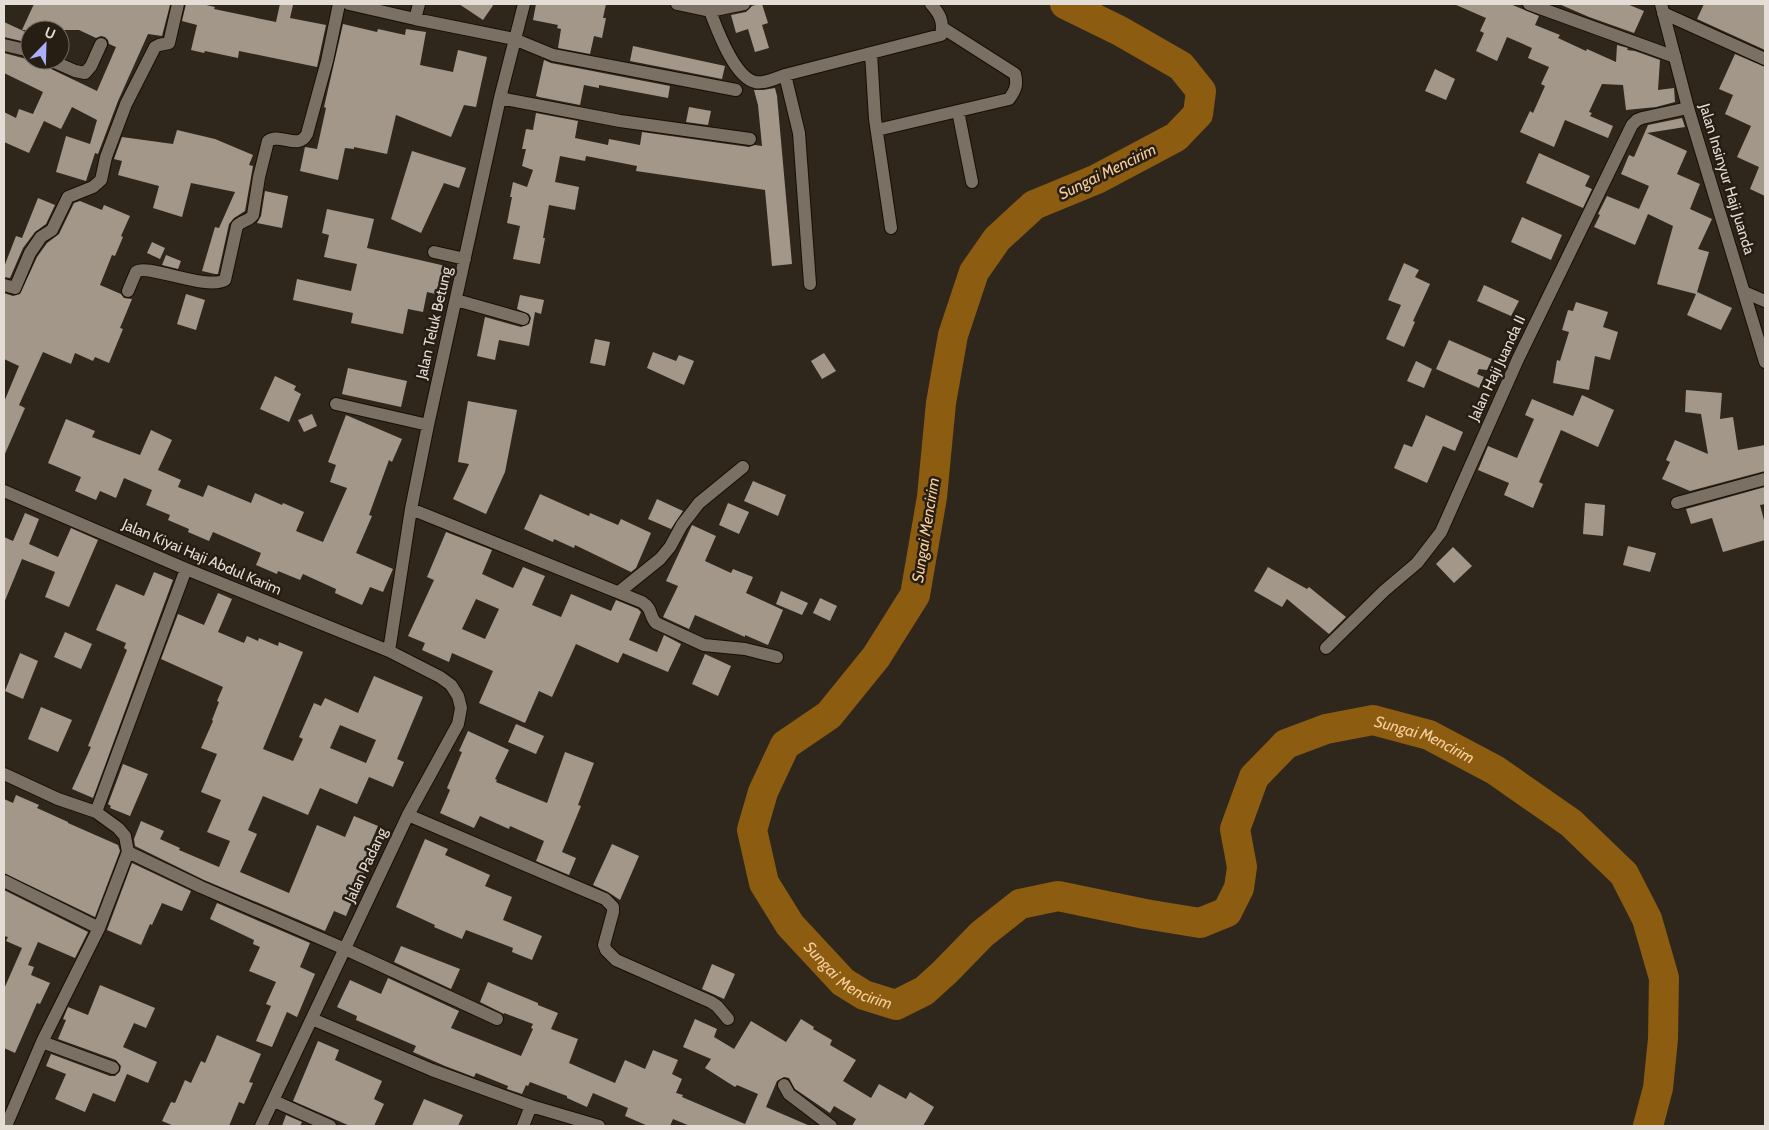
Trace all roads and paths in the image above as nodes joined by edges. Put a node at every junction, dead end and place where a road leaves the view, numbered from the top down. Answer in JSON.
{"nodes":[{"id":1,"x":178,"y":4,"type":"edge"},
{"id":2,"x":340,"y":4,"type":"edge"},
{"id":3,"x":349,"y":4,"type":"edge"},
{"id":4,"x":418,"y":4,"type":"edge"},
{"id":5,"x":524,"y":4,"type":"edge"},
{"id":6,"x":677,"y":4,"type":"edge"},
{"id":7,"x":744,"y":4,"type":"edge"},
{"id":8,"x":932,"y":4,"type":"edge"},
{"id":9,"x":1529,"y":4,"type":"edge"},
{"id":10,"x":1662,"y":9,"type":"edge"},
{"id":11,"x":710,"y":11,"type":"junction"},
{"id":12,"x":415,"y":19,"type":"junction"},
{"id":13,"x":943,"y":28,"type":"junction"},
{"id":14,"x":514,"y":39,"type":"junction"},
{"id":15,"x":101,"y":44,"type":"dead end"},
{"id":16,"x":4,"y":45,"type":"edge"},
{"id":17,"x":20,"y":49,"type":"edge"},
{"id":18,"x":870,"y":53,"type":"junction"},
{"id":19,"x":1675,"y":57,"type":"junction"},
{"id":20,"x":1765,"y":59,"type":"edge"},
{"id":21,"x":70,"y":70,"type":"edge"},
{"id":22,"x":785,"y":75,"type":"junction"},
{"id":23,"x":736,"y":90,"type":"dead end"},
{"id":24,"x":500,"y":98,"type":"junction"},
{"id":25,"x":1688,"y":108,"type":"junction"},
{"id":26,"x":958,"y":111,"type":"junction"},
{"id":27,"x":877,"y":130,"type":"junction"},
{"id":28,"x":750,"y":139,"type":"dead end"},
{"id":29,"x":972,"y":182,"type":"dead end"},
{"id":30,"x":891,"y":228,"type":"dead end"},
{"id":31,"x":434,"y":252,"type":"dead end"},
{"id":32,"x":465,"y":259,"type":"junction"},
{"id":33,"x":810,"y":284,"type":"dead end"},
{"id":34,"x":4,"y":285,"type":"edge"},
{"id":35,"x":128,"y":291,"type":"dead end"},
{"id":36,"x":1744,"y":292,"type":"junction"},
{"id":37,"x":456,"y":300,"type":"junction"},
{"id":38,"x":1765,"y":301,"type":"edge"},
{"id":39,"x":523,"y":319,"type":"dead end"},
{"id":40,"x":1765,"y":362,"type":"edge"},
{"id":41,"x":336,"y":404,"type":"dead end"},
{"id":42,"x":428,"y":425,"type":"junction"},
{"id":43,"x":743,"y":467,"type":"dead end"},
{"id":44,"x":1765,"y":479,"type":"edge"},
{"id":45,"x":4,"y":491,"type":"edge"},
{"id":46,"x":1677,"y":502,"type":"dead end"},
{"id":47,"x":411,"y":509,"type":"junction"},
{"id":48,"x":186,"y":569,"type":"junction"},
{"id":49,"x":619,"y":592,"type":"junction"},
{"id":50,"x":1326,"y":648,"type":"dead end"},
{"id":51,"x":388,"y":651,"type":"junction"},
{"id":52,"x":777,"y":657,"type":"dead end"},
{"id":53,"x":4,"y":774,"type":"edge"},
{"id":54,"x":96,"y":812,"type":"junction"},
{"id":55,"x":408,"y":815,"type":"junction"},
{"id":56,"x":128,"y":852,"type":"junction"},
{"id":57,"x":4,"y":881,"type":"edge"},
{"id":58,"x":99,"y":928,"type":"junction"},
{"id":59,"x":344,"y":949,"type":"junction"},
{"id":60,"x":312,"y":1019,"type":"junction"},
{"id":61,"x":497,"y":1019,"type":"dead end"},
{"id":62,"x":728,"y":1019,"type":"dead end"},
{"id":63,"x":42,"y":1042,"type":"junction"},
{"id":64,"x":113,"y":1068,"type":"dead end"},
{"id":65,"x":784,"y":1085,"type":"dead end"},
{"id":66,"x":274,"y":1101,"type":"junction"},
{"id":67,"x":531,"y":1106,"type":"junction"},
{"id":68,"x":6,"y":1126,"type":"edge"},
{"id":69,"x":261,"y":1126,"type":"edge"},
{"id":70,"x":330,"y":1126,"type":"edge"},
{"id":71,"x":523,"y":1126,"type":"edge"},
{"id":72,"x":599,"y":1126,"type":"edge"},
{"id":73,"x":832,"y":1126,"type":"edge"}],
"edges":[{"from":1,"to":34,"type":"street"},
{"from":2,"to":35,"type":"street"},
{"from":3,"to":12,"type":"street"},
{"from":4,"to":12,"type":"street"},
{"from":5,"to":14,"type":"street","name":"Jalan Teluk Betung"},
{"from":6,"to":11,"type":"street"},
{"from":7,"to":11,"type":"street"},
{"from":8,"to":13,"type":"street"},
{"from":9,"to":19,"type":"street"},
{"from":10,"to":19,"type":"street","name":"Jalan Insinyur Haji Juanda"},
{"from":10,"to":20,"type":"street"},
{"from":11,"to":22,"type":"street"},
{"from":12,"to":14,"type":"street"},
{"from":13,"to":18,"type":"street"},
{"from":13,"to":26,"type":"street"},
{"from":14,"to":23,"type":"street"},
{"from":14,"to":24,"type":"street","name":"Jalan Teluk Betung"},
{"from":15,"to":21,"type":"street"},
{"from":16,"to":17,"type":"street"},
{"from":18,"to":22,"type":"street"},
{"from":18,"to":27,"type":"street"},
{"from":19,"to":25,"type":"street","name":"Jalan Insinyur Haji Juanda"},
{"from":22,"to":33,"type":"street"},
{"from":24,"to":28,"type":"street"},
{"from":24,"to":32,"type":"street","name":"Jalan Teluk Betung"},
{"from":25,"to":36,"type":"street","name":"Jalan Insinyur Haji Juanda"},
{"from":25,"to":50,"type":"street","name":"Jalan Haji Juanda II"},
{"from":26,"to":27,"type":"street"},
{"from":26,"to":29,"type":"street"},
{"from":27,"to":30,"type":"street"},
{"from":31,"to":32,"type":"street"},
{"from":32,"to":37,"type":"street","name":"Jalan Teluk Betung"},
{"from":36,"to":38,"type":"street"},
{"from":36,"to":40,"type":"street","name":"Jalan Insinyur Haji Juanda"},
{"from":37,"to":39,"type":"street"},
{"from":37,"to":42,"type":"street","name":"Jalan Teluk Betung"},
{"from":41,"to":42,"type":"street"},
{"from":42,"to":47,"type":"street","name":"Jalan Teluk Betung"},
{"from":43,"to":49,"type":"street"},
{"from":44,"to":46,"type":"street"},
{"from":45,"to":48,"type":"street","name":"Jalan Kiyai Haji Abdul Karim"},
{"from":47,"to":49,"type":"street"},
{"from":47,"to":51,"type":"street","name":"Jalan Teluk Betung"},
{"from":48,"to":51,"type":"street","name":"Jalan Kiyai Haji Abdul Karim"},
{"from":48,"to":54,"type":"street"},
{"from":49,"to":52,"type":"street"},
{"from":51,"to":55,"type":"street","name":"Jalan Padang"},
{"from":53,"to":54,"type":"street"},
{"from":54,"to":56,"type":"street"},
{"from":55,"to":59,"type":"street","name":"Jalan Padang"},
{"from":55,"to":62,"type":"street"},
{"from":56,"to":58,"type":"street"},
{"from":56,"to":59,"type":"street"},
{"from":57,"to":58,"type":"street"},
{"from":58,"to":63,"type":"street"},
{"from":59,"to":60,"type":"street","name":"Jalan Padang"},
{"from":59,"to":61,"type":"street"},
{"from":60,"to":66,"type":"street","name":"Jalan Padang"},
{"from":60,"to":67,"type":"street"},
{"from":63,"to":64,"type":"street"},
{"from":63,"to":68,"type":"street"},
{"from":65,"to":73,"type":"street"},
{"from":66,"to":69,"type":"street","name":"Jalan Padang"},
{"from":66,"to":70,"type":"street"},
{"from":67,"to":71,"type":"street"},
{"from":67,"to":72,"type":"street"}]}
